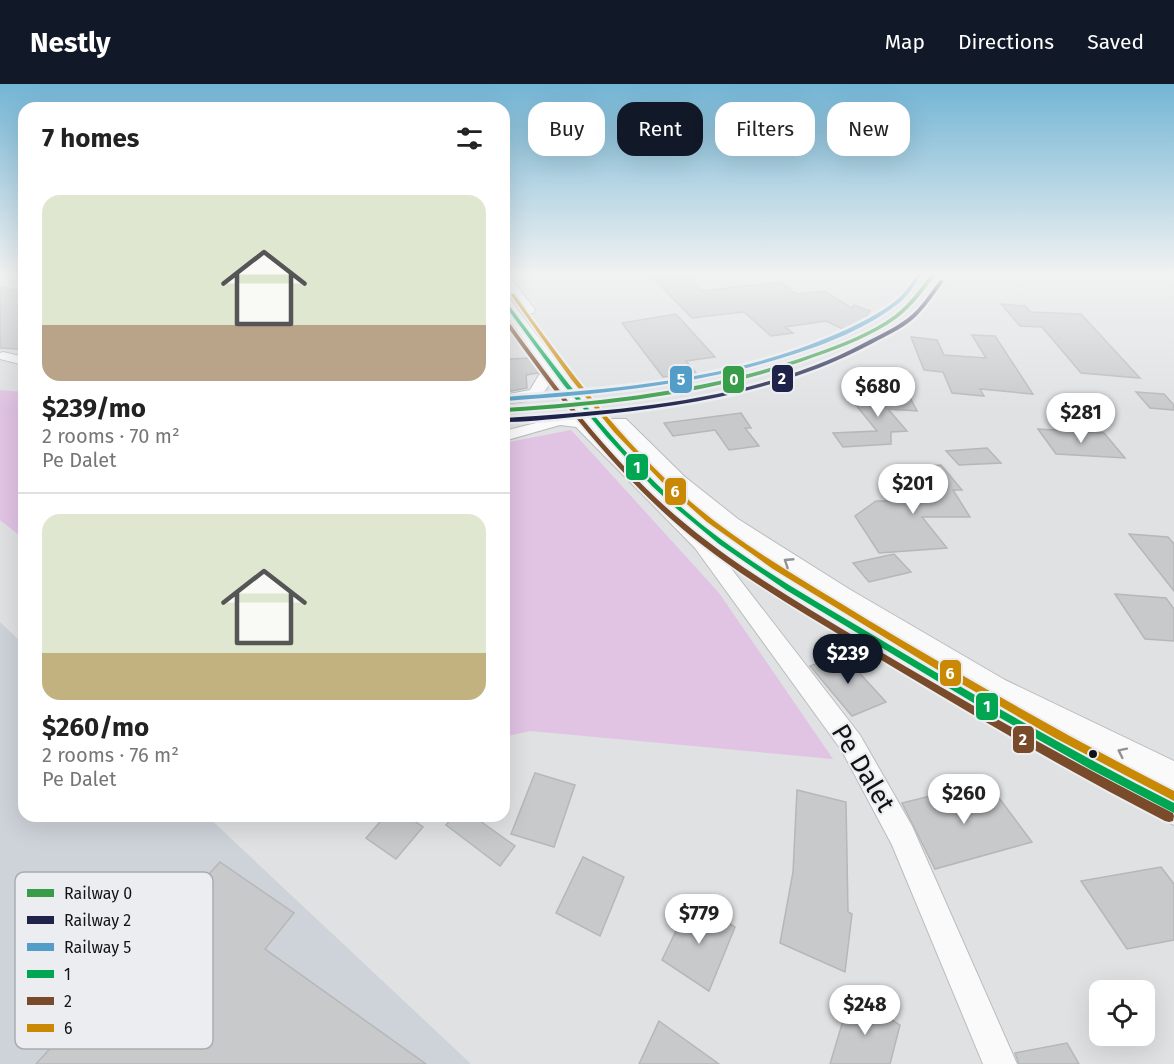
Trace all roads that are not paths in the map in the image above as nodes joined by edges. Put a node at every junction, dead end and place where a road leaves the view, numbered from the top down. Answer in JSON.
{"nodes":[{"id":1,"x":515,"y":320,"type":"edge"},
{"id":2,"x":537,"y":320,"type":"edge"},
{"id":3,"x":3,"y":356,"type":"dead end"},
{"id":4,"x":18,"y":360,"type":"edge"},
{"id":5,"x":544,"y":378,"type":"dead end"},
{"id":6,"x":510,"y":398,"type":"edge"},
{"id":7,"x":510,"y":434,"type":"edge"},
{"id":8,"x":708,"y":540,"type":"junction"},
{"id":9,"x":1174,"y":778,"type":"edge"},
{"id":10,"x":1174,"y":808,"type":"edge"},
{"id":11,"x":1000,"y":1064,"type":"edge"}],
"edges":[{"from":1,"to":8,"type":"street"},
{"from":9,"to":2,"type":"street","one_way":true},
{"from":3,"to":4,"type":"street"},
{"from":5,"to":6,"type":"street"},
{"from":7,"to":8,"type":"street","name":"Pe Dalet"},
{"from":8,"to":10,"type":"street"},
{"from":8,"to":11,"type":"street","name":"Pe Dalet"}]}
